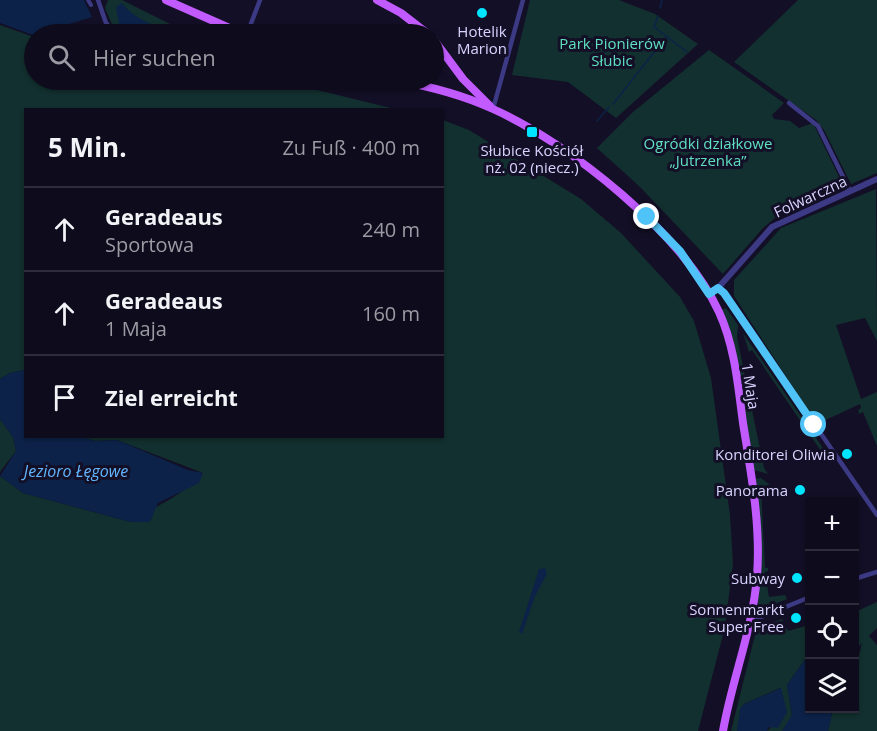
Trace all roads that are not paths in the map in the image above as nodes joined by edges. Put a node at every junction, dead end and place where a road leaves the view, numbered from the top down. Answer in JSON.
{"nodes":[{"id":1,"x":88,"y":0,"type":"edge"},
{"id":2,"x":98,"y":0,"type":"edge"},
{"id":3,"x":166,"y":0,"type":"edge"},
{"id":4,"x":260,"y":0,"type":"edge"},
{"id":5,"x":377,"y":0,"type":"edge"},
{"id":6,"x":523,"y":0,"type":"edge"},
{"id":7,"x":91,"y":5,"type":"dead end"},
{"id":8,"x":107,"y":24,"type":"edge"},
{"id":9,"x":222,"y":24,"type":"edge"},
{"id":10,"x":249,"y":24,"type":"edge"},
{"id":11,"x":414,"y":24,"type":"edge"},
{"id":12,"x":444,"y":53,"type":"edge"},
{"id":13,"x":463,"y":79,"type":"junction"},
{"id":14,"x":440,"y":90,"type":"edge"},
{"id":15,"x":454,"y":93,"type":"junction"},
{"id":16,"x":789,"y":104,"type":"dead end"},
{"id":17,"x":493,"y":109,"type":"junction"},
{"id":18,"x":877,"y":179,"type":"edge"},
{"id":19,"x":850,"y":191,"type":"junction"},
{"id":20,"x":718,"y":288,"type":"junction"},
{"id":21,"x":709,"y":294,"type":"junction"},
{"id":22,"x":877,"y":515,"type":"edge"},
{"id":23,"x":877,"y":572,"type":"edge"},
{"id":24,"x":859,"y":578,"type":"edge"},
{"id":25,"x":805,"y":599,"type":"edge"},
{"id":26,"x":750,"y":618,"type":"junction"},
{"id":27,"x":723,"y":731,"type":"edge"}],
"edges":[{"from":1,"to":7,"type":"street"},
{"from":2,"to":8,"type":"street"},
{"from":3,"to":9,"type":"main road"},
{"from":4,"to":10,"type":"street"},
{"from":5,"to":11,"type":"main road"},
{"from":6,"to":17,"type":"street"},
{"from":12,"to":13,"type":"main road"},
{"from":13,"to":15,"type":"main road"},
{"from":13,"to":17,"type":"main road"},
{"from":14,"to":15,"type":"main road","name":"1 Maja"},
{"from":15,"to":17,"type":"main road","name":"1 Maja"},
{"from":16,"to":19,"type":"street"},
{"from":17,"to":21,"type":"main road","name":"1 Maja"},
{"from":18,"to":19,"type":"street","name":"Folwarczna"},
{"from":19,"to":20,"type":"street","name":"Folwarczna"},
{"from":20,"to":21,"type":"street","name":"Folwarczna"},
{"from":20,"to":22,"type":"street"},
{"from":21,"to":26,"type":"main road","name":"1 Maja"},
{"from":23,"to":24,"type":"street"},
{"from":25,"to":26,"type":"street"},
{"from":26,"to":27,"type":"main road","name":"1 Maja"}]}
